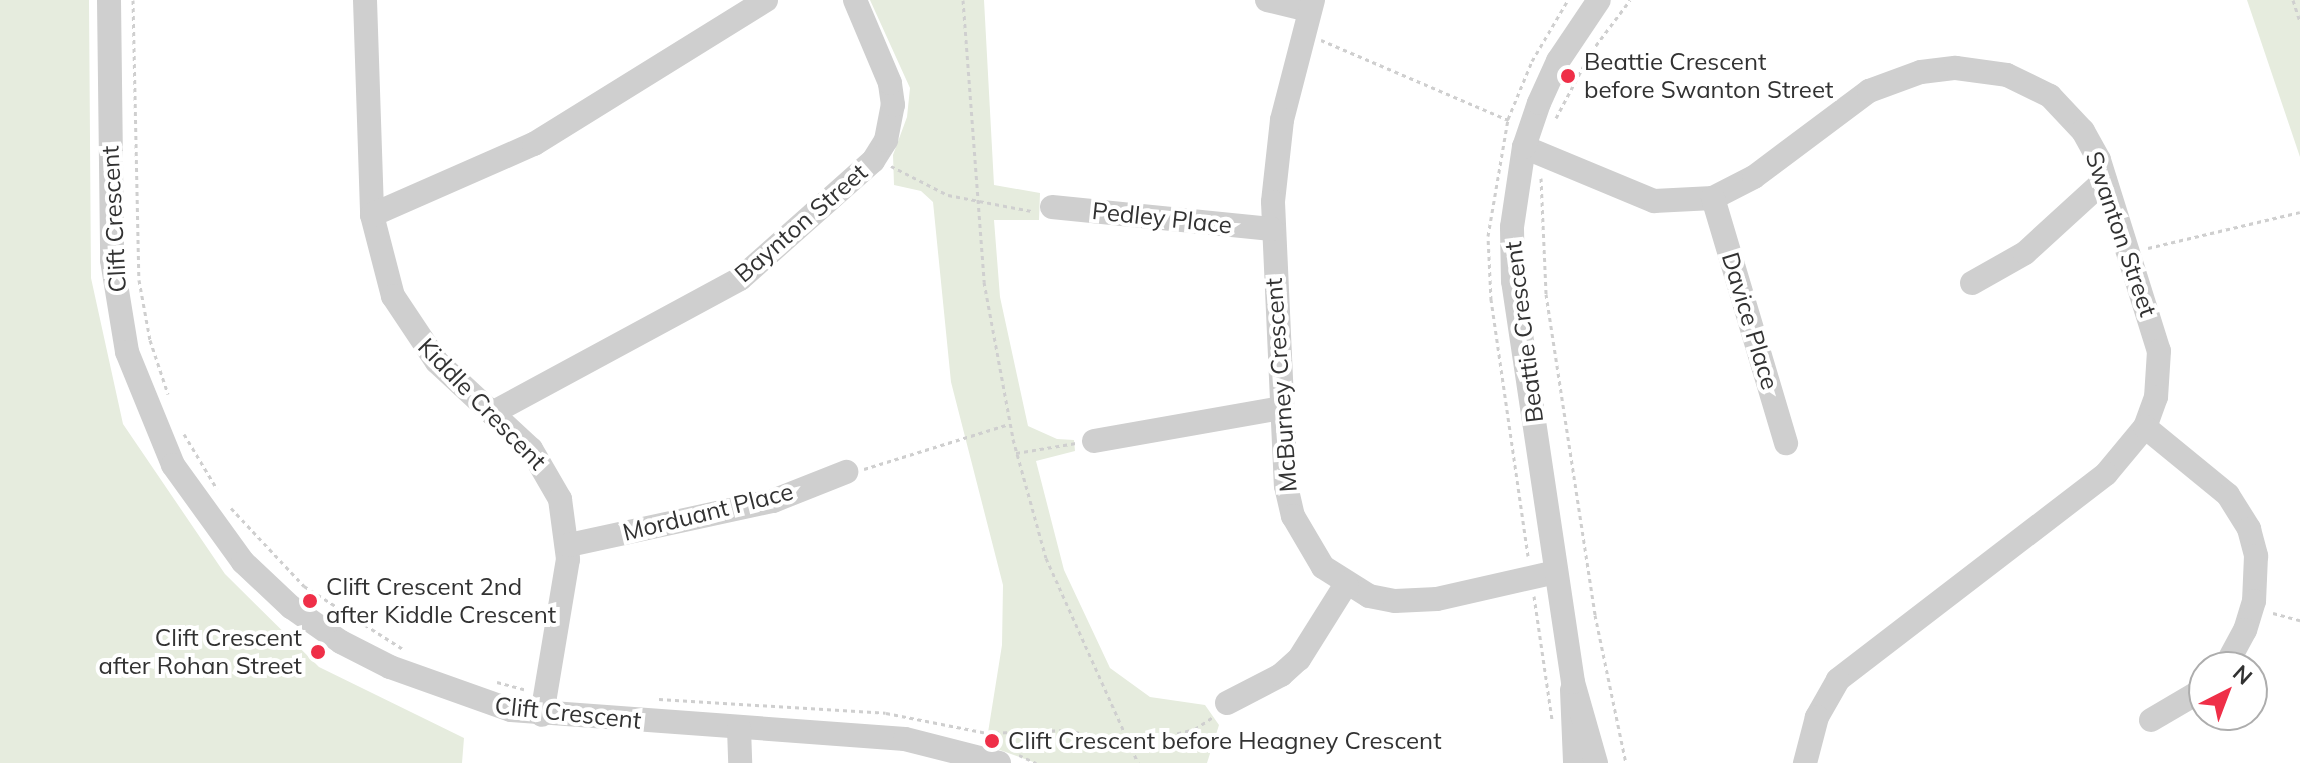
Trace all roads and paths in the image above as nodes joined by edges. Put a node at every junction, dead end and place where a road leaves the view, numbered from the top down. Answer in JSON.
{"nodes":[{"id":1,"x":109,"y":0,"type":"edge"},
{"id":2,"x":133,"y":0,"type":"edge"},
{"id":3,"x":365,"y":0,"type":"edge"},
{"id":4,"x":766,"y":0,"type":"edge"},
{"id":5,"x":855,"y":0,"type":"edge"},
{"id":6,"x":963,"y":0,"type":"edge"},
{"id":7,"x":1267,"y":0,"type":"edge"},
{"id":8,"x":1599,"y":0,"type":"edge"},
{"id":9,"x":1630,"y":0,"type":"edge"},
{"id":10,"x":2293,"y":0,"type":"edge"},
{"id":11,"x":1309,"y":14,"type":"edge"},
{"id":12,"x":2300,"y":21,"type":"edge"},
{"id":13,"x":1532,"y":144,"type":"junction"},
{"id":14,"x":873,"y":161,"type":"junction"},
{"id":15,"x":2105,"y":180,"type":"junction"},
{"id":16,"x":1713,"y":198,"type":"junction"},
{"id":17,"x":976,"y":200,"type":"junction"},
{"id":18,"x":1052,"y":207,"type":"joint"},
{"id":19,"x":2300,"y":212,"type":"edge"},
{"id":20,"x":372,"y":215,"type":"junction"},
{"id":21,"x":1272,"y":229,"type":"junction"},
{"id":22,"x":2130,"y":253,"type":"junction"},
{"id":23,"x":1972,"y":283,"type":"dead end"},
{"id":24,"x":171,"y":402,"type":"dead end"},
{"id":25,"x":1282,"y":408,"type":"junction"},
{"id":26,"x":492,"y":413,"type":"junction"},
{"id":27,"x":180,"y":424,"type":"dead end"},
{"id":28,"x":1009,"y":424,"type":"junction"},
{"id":29,"x":2145,"y":427,"type":"junction"},
{"id":30,"x":1094,"y":441,"type":"joint"},
{"id":31,"x":1786,"y":443,"type":"dead end"},
{"id":32,"x":1016,"y":453,"type":"junction"},
{"id":33,"x":846,"y":472,"type":"joint"},
{"id":34,"x":569,"y":545,"type":"junction"},
{"id":35,"x":1556,"y":572,"type":"junction"},
{"id":36,"x":1346,"y":584,"type":"junction"},
{"id":37,"x":2253,"y":606,"type":"junction"},
{"id":38,"x":1536,"y":611,"type":"dead end"},
{"id":39,"x":2300,"y":620,"type":"edge"},
{"id":40,"x":2232,"y":651,"type":"edge"},
{"id":41,"x":414,"y":654,"type":"dead end"},
{"id":42,"x":485,"y":678,"type":"dead end"},
{"id":43,"x":1573,"y":682,"type":"junction"},
{"id":44,"x":528,"y":691,"type":"dead end"},
{"id":45,"x":648,"y":698,"type":"dead end"},
{"id":46,"x":2188,"y":698,"type":"edge"},
{"id":47,"x":1227,"y":703,"type":"joint"},
{"id":48,"x":542,"y":715,"type":"junction"},
{"id":49,"x":2151,"y":720,"type":"dead end"},
{"id":50,"x":739,"y":728,"type":"junction"},
{"id":51,"x":1553,"y":731,"type":"dead end"},
{"id":52,"x":1131,"y":745,"type":"junction"},
{"id":53,"x":740,"y":763,"type":"edge"},
{"id":54,"x":999,"y":763,"type":"edge"},
{"id":55,"x":1138,"y":763,"type":"edge"},
{"id":56,"x":1575,"y":763,"type":"edge"},
{"id":57,"x":1596,"y":763,"type":"edge"},
{"id":58,"x":1626,"y":763,"type":"edge"},
{"id":59,"x":1805,"y":763,"type":"edge"}],
"edges":[{"from":1,"to":48,"type":"street","name":"Clift Crescent"},
{"from":2,"to":24,"type":"path"},
{"from":3,"to":20,"type":"street","name":"Kiddle Crescent"},
{"from":4,"to":20,"type":"street"},
{"from":5,"to":14,"type":"street","name":"Baynton Street"},
{"from":6,"to":17,"type":"path"},
{"from":7,"to":11,"type":"street"},
{"from":8,"to":13,"type":"street","name":"Beattie Crescent"},
{"from":9,"to":13,"type":"path"},
{"from":10,"to":12,"type":"path"},
{"from":11,"to":13,"type":"path"},
{"from":11,"to":21,"type":"street","name":"McBurney Crescent"},
{"from":13,"to":16,"type":"street","name":"Swanton Street"},
{"from":13,"to":35,"type":"street","name":"Beattie Crescent"},
{"from":13,"to":58,"type":"path"},
{"from":14,"to":17,"type":"path"},
{"from":14,"to":26,"type":"street","name":"Baynton Street"},
{"from":15,"to":16,"type":"street","name":"Swanton Street"},
{"from":15,"to":22,"type":"street","name":"Swanton Street"},
{"from":15,"to":23,"type":"street"},
{"from":16,"to":31,"type":"street","name":"Davice Place"},
{"from":17,"to":18,"type":"path"},
{"from":17,"to":28,"type":"path"},
{"from":18,"to":21,"type":"street","name":"Pedley Place"},
{"from":19,"to":22,"type":"path"},
{"from":20,"to":26,"type":"street","name":"Kiddle Crescent"},
{"from":21,"to":25,"type":"street","name":"McBurney Crescent"},
{"from":22,"to":29,"type":"street","name":"Swanton Street"},
{"from":25,"to":30,"type":"street"},
{"from":25,"to":36,"type":"street","name":"McBurney Crescent"},
{"from":26,"to":34,"type":"street","name":"Kiddle Crescent"},
{"from":27,"to":41,"type":"path"},
{"from":28,"to":32,"type":"path"},
{"from":28,"to":33,"type":"path"},
{"from":29,"to":37,"type":"street"},
{"from":29,"to":59,"type":"street","name":"Swanton Street"},
{"from":30,"to":32,"type":"path"},
{"from":32,"to":52,"type":"path"},
{"from":33,"to":34,"type":"street","name":"Morduant Place"},
{"from":34,"to":48,"type":"street","name":"Kiddle Crescent"},
{"from":35,"to":36,"type":"street","name":"McBurney Crescent"},
{"from":35,"to":43,"type":"street","name":"Beattie Crescent"},
{"from":36,"to":47,"type":"street"},
{"from":37,"to":39,"type":"path"},
{"from":37,"to":40,"type":"street"},
{"from":38,"to":51,"type":"path"},
{"from":42,"to":44,"type":"path"},
{"from":43,"to":56,"type":"street","name":"Beattie Crescent"},
{"from":43,"to":57,"type":"street","name":"Beattie Crescent"},
{"from":45,"to":52,"type":"path"},
{"from":46,"to":49,"type":"street"},
{"from":47,"to":52,"type":"path"},
{"from":48,"to":50,"type":"street","name":"Clift Crescent"},
{"from":50,"to":53,"type":"street"},
{"from":50,"to":54,"type":"street","name":"Clift Crescent"},
{"from":52,"to":55,"type":"path"}]}
